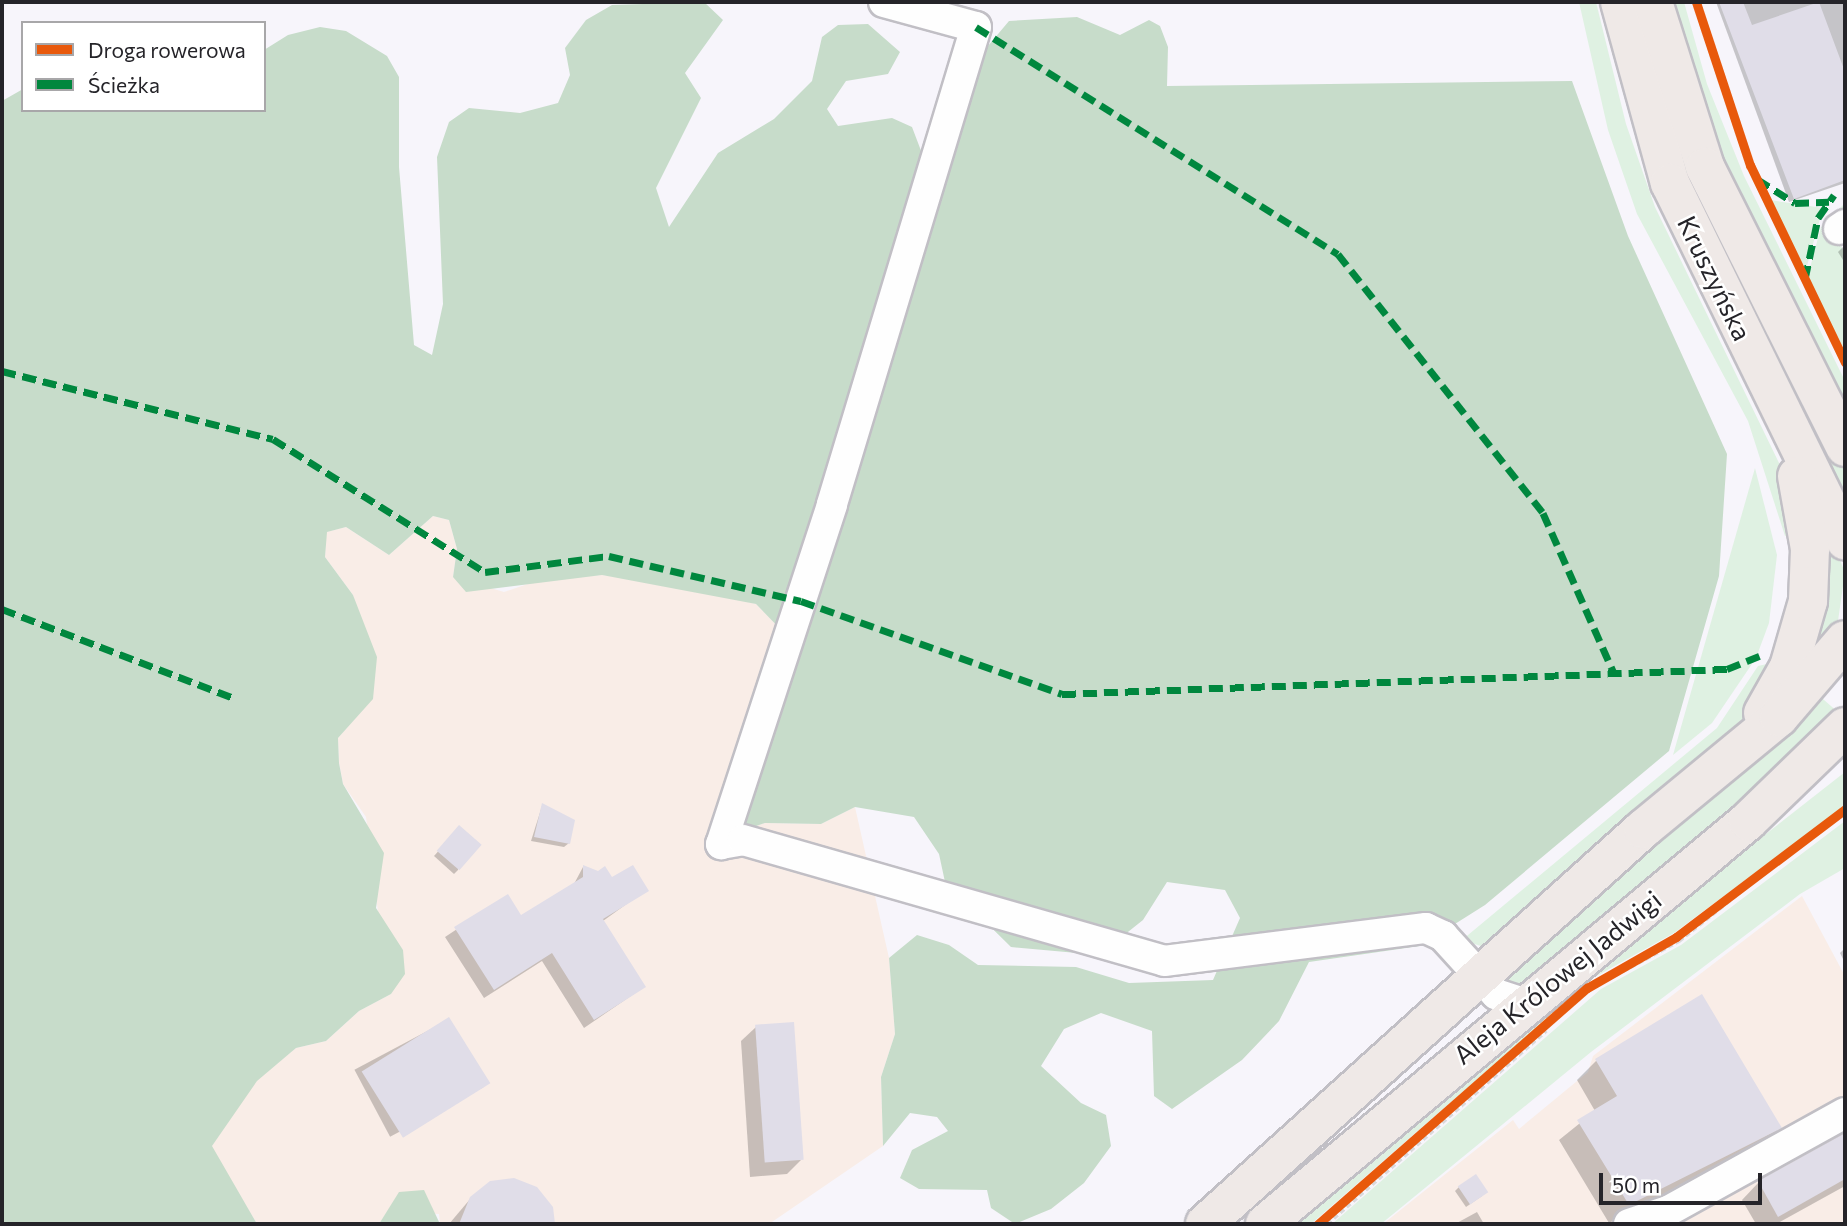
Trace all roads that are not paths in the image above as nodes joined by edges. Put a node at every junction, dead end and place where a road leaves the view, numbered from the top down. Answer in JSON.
{"nodes":[{"id":1,"x":884,"y":2,"type":"edge"},
{"id":2,"x":1619,"y":2,"type":"edge"},
{"id":3,"x":1653,"y":2,"type":"edge"},
{"id":4,"x":1790,"y":432,"type":"junction"},
{"id":5,"x":1845,"y":447,"type":"edge"},
{"id":6,"x":1845,"y":541,"type":"edge"},
{"id":7,"x":1845,"y":640,"type":"edge"},
{"id":8,"x":1845,"y":727,"type":"edge"},
{"id":9,"x":1845,"y":761,"type":"edge"},
{"id":10,"x":1720,"y":763,"type":"junction"},
{"id":11,"x":1748,"y":821,"type":"junction"},
{"id":12,"x":1480,"y":977,"type":"junction"},
{"id":13,"x":1543,"y":1016,"type":"junction"},
{"id":14,"x":1845,"y":1113,"type":"edge"},
{"id":15,"x":1205,"y":1224,"type":"edge"},
{"id":16,"x":1265,"y":1224,"type":"edge"},
{"id":17,"x":1629,"y":1224,"type":"edge"}],
"edges":[{"from":1,"to":12,"type":"lane"},
{"from":2,"to":4,"type":"main road","name":"Kruszyńska"},
{"from":3,"to":5,"type":"main road","name":"Kruszyńska"},
{"from":4,"to":6,"type":"main road","name":"Kruszyńska"},
{"from":4,"to":10,"type":"main road"},
{"from":7,"to":10,"type":"main road"},
{"from":8,"to":11,"type":"main road","name":"Aleja Królowej Jadwigi"},
{"from":9,"to":11,"type":"main road"},
{"from":10,"to":12,"type":"main road","name":"Aleja Królowej Jadwigi"},
{"from":11,"to":13,"type":"main road","name":"Aleja Królowej Jadwigi"},
{"from":12,"to":13,"type":"lane"},
{"from":12,"to":15,"type":"main road","name":"Aleja Królowej Jadwigi"},
{"from":13,"to":16,"type":"main road","name":"Aleja Królowej Jadwigi"},
{"from":14,"to":17,"type":"lane"}]}
